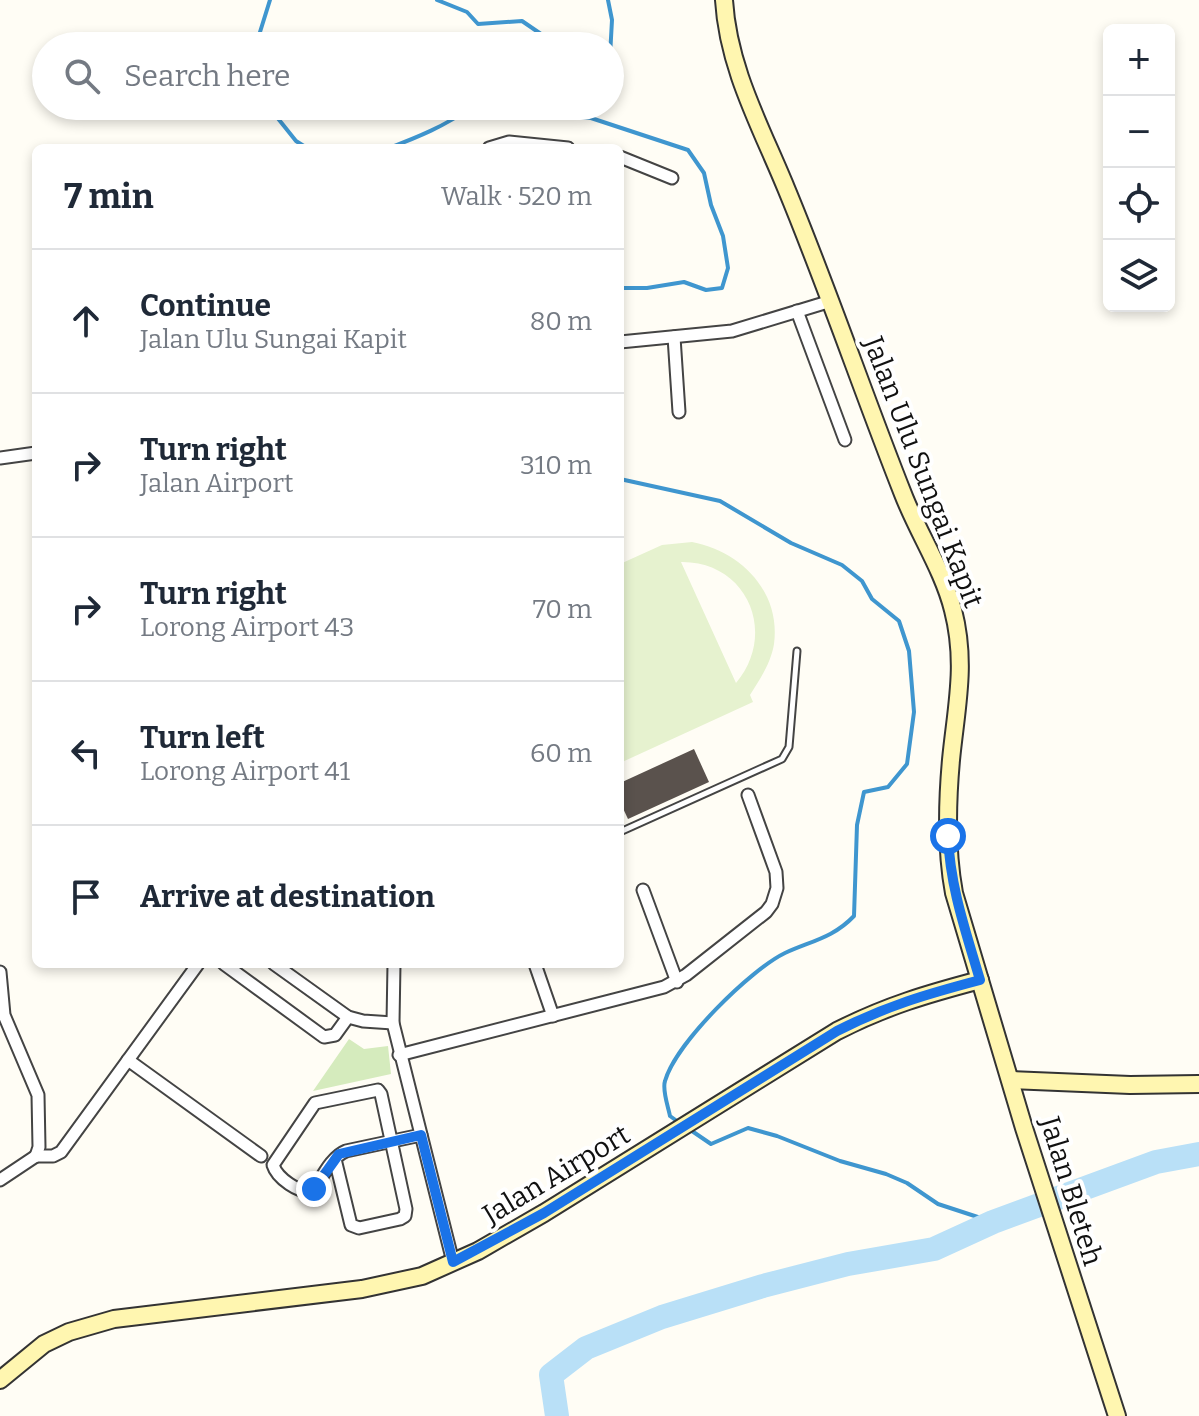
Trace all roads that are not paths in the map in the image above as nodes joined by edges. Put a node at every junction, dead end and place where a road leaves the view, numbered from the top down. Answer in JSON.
{"nodes":[{"id":1,"x":724,"y":0,"type":"edge"},
{"id":2,"x":502,"y":144,"type":"edge"},
{"id":3,"x":529,"y":144,"type":"edge"},
{"id":4,"x":624,"y":159,"type":"edge"},
{"id":5,"x":672,"y":178,"type":"dead end"},
{"id":6,"x":831,"y":301,"type":"junction"},
{"id":7,"x":797,"y":311,"type":"junction"},
{"id":8,"x":674,"y":337,"type":"junction"},
{"id":9,"x":624,"y":342,"type":"edge"},
{"id":10,"x":679,"y":412,"type":"dead end"},
{"id":11,"x":845,"y":440,"type":"dead end"},
{"id":12,"x":32,"y":454,"type":"edge"},
{"id":13,"x":0,"y":458,"type":"edge"},
{"id":14,"x":797,"y":651,"type":"dead end"},
{"id":15,"x":748,"y":795,"type":"dead end"},
{"id":16,"x":624,"y":830,"type":"edge"},
{"id":17,"x":643,"y":890,"type":"dead end"},
{"id":18,"x":195,"y":968,"type":"edge"},
{"id":19,"x":229,"y":968,"type":"edge"},
{"id":20,"x":280,"y":968,"type":"edge"},
{"id":21,"x":394,"y":968,"type":"edge"},
{"id":22,"x":536,"y":968,"type":"edge"},
{"id":23,"x":0,"y":972,"type":"edge"},
{"id":24,"x":980,"y":980,"type":"junction"},
{"id":25,"x":677,"y":982,"type":"junction"},
{"id":26,"x":2,"y":1015,"type":"edge"},
{"id":27,"x":553,"y":1016,"type":"junction"},
{"id":28,"x":348,"y":1017,"type":"junction"},
{"id":29,"x":393,"y":1023,"type":"junction"},
{"id":30,"x":399,"y":1055,"type":"junction"},
{"id":31,"x":128,"y":1060,"type":"junction"},
{"id":32,"x":1012,"y":1080,"type":"junction"},
{"id":33,"x":1199,"y":1084,"type":"edge"},
{"id":34,"x":421,"y":1135,"type":"junction"},
{"id":35,"x":391,"y":1141,"type":"junction"},
{"id":36,"x":36,"y":1156,"type":"junction"},
{"id":37,"x":261,"y":1156,"type":"dead end"},
{"id":38,"x":335,"y":1159,"type":"junction"},
{"id":39,"x":0,"y":1180,"type":"edge"},
{"id":40,"x":453,"y":1262,"type":"junction"},
{"id":41,"x":0,"y":1380,"type":"edge"},
{"id":42,"x":1117,"y":1416,"type":"edge"}],
"edges":[{"from":1,"to":6,"type":"main road","name":"Jalan Ulu Sungai Kapit"},
{"from":2,"to":3,"type":"street"},
{"from":4,"to":5,"type":"street"},
{"from":6,"to":7,"type":"street"},
{"from":6,"to":24,"type":"main road","name":"Jalan Ulu Sungai Kapit"},
{"from":7,"to":8,"type":"street"},
{"from":7,"to":11,"type":"street"},
{"from":8,"to":9,"type":"street"},
{"from":8,"to":10,"type":"street"},
{"from":12,"to":13,"type":"street"},
{"from":14,"to":16,"type":"lane"},
{"from":15,"to":25,"type":"street"},
{"from":17,"to":25,"type":"street"},
{"from":18,"to":31,"type":"street"},
{"from":19,"to":28,"type":"street"},
{"from":20,"to":28,"type":"street"},
{"from":21,"to":29,"type":"street"},
{"from":22,"to":27,"type":"street"},
{"from":23,"to":26,"type":"street"},
{"from":24,"to":32,"type":"main road","name":"Jalan Bleteh"},
{"from":24,"to":40,"type":"main road","name":"Jalan Airport"},
{"from":25,"to":27,"type":"street"},
{"from":26,"to":36,"type":"street"},
{"from":27,"to":30,"type":"street"},
{"from":28,"to":29,"type":"street"},
{"from":29,"to":30,"type":"street"},
{"from":30,"to":34,"type":"street"},
{"from":31,"to":36,"type":"street"},
{"from":31,"to":37,"type":"street"},
{"from":32,"to":33,"type":"main road"},
{"from":32,"to":42,"type":"main road","name":"Jalan Bleteh"},
{"from":34,"to":35,"type":"street"},
{"from":34,"to":40,"type":"street"},
{"from":35,"to":38,"type":"street"},
{"from":35,"to":38,"type":"street"},
{"from":35,"to":38,"type":"street"},
{"from":36,"to":39,"type":"street"},
{"from":40,"to":41,"type":"main road","name":"Jalan Airport"}]}
